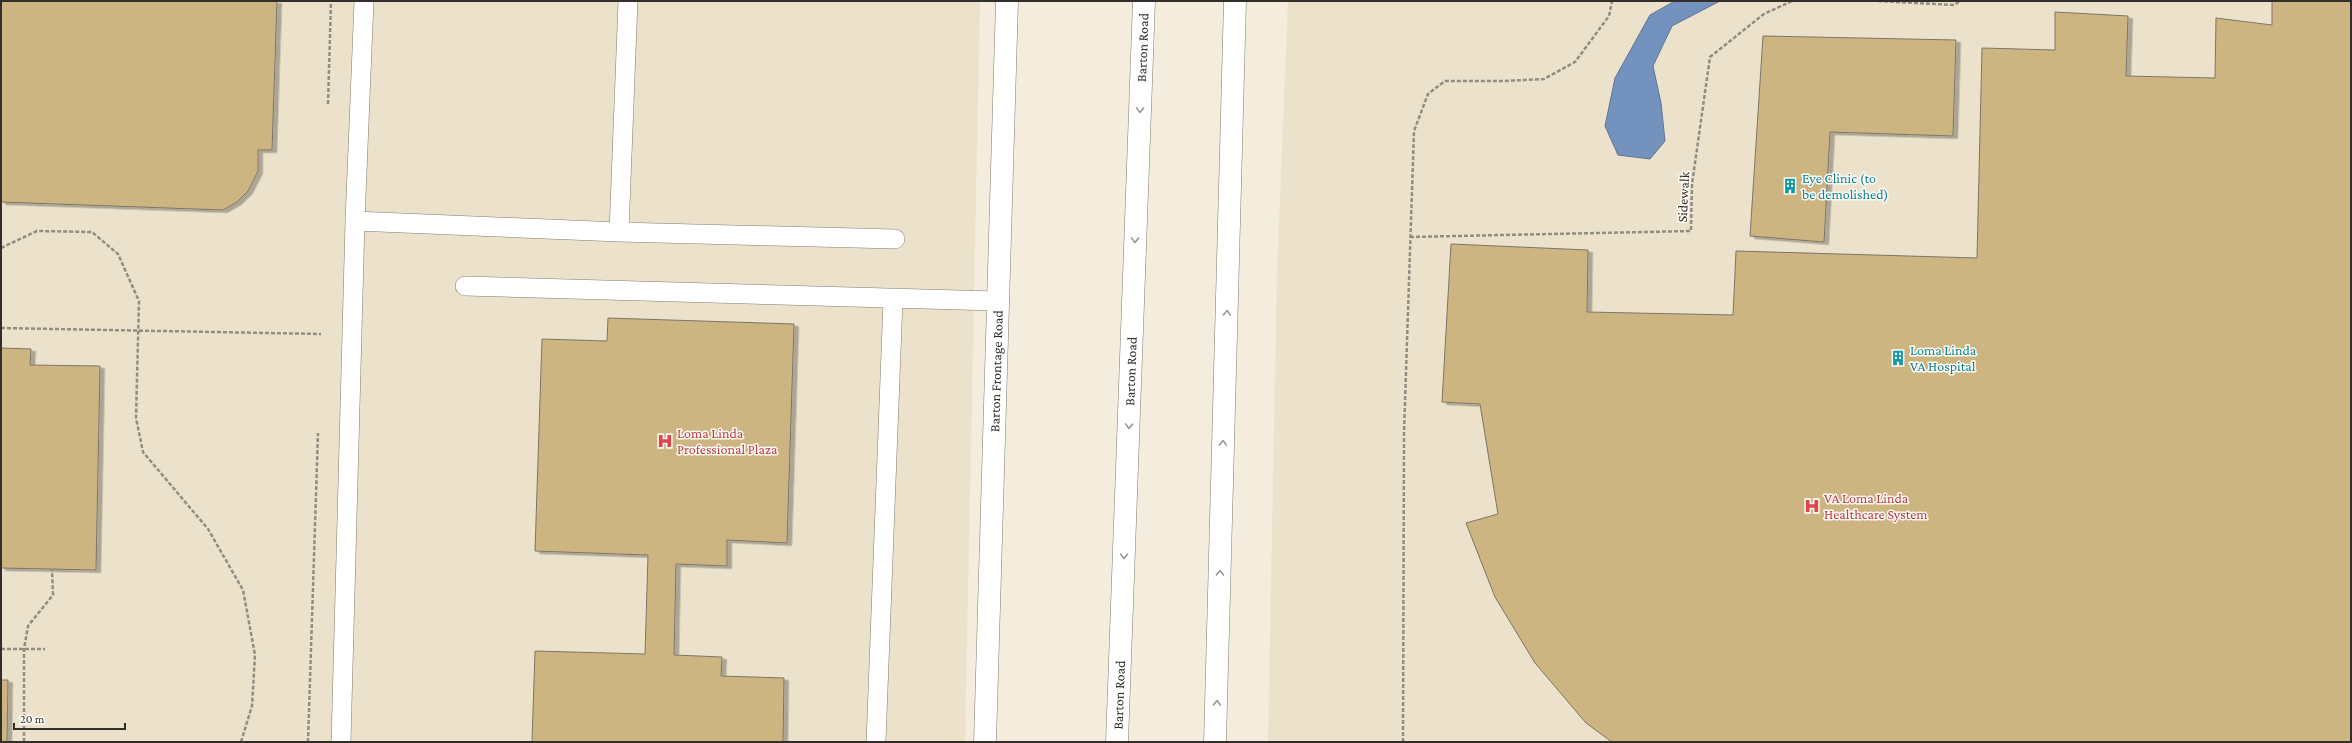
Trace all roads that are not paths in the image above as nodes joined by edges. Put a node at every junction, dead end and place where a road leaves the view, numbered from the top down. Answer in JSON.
{"nodes":[{"id":1,"x":364,"y":1,"type":"edge"},
{"id":2,"x":628,"y":1,"type":"edge"},
{"id":3,"x":1007,"y":1,"type":"edge"},
{"id":4,"x":1144,"y":1,"type":"edge"},
{"id":5,"x":1235,"y":1,"type":"edge"},
{"id":6,"x":356,"y":221,"type":"junction"},
{"id":7,"x":619,"y":232,"type":"junction"},
{"id":8,"x":895,"y":239,"type":"dead end"},
{"id":9,"x":465,"y":286,"type":"dead end"},
{"id":10,"x":893,"y":300,"type":"junction"},
{"id":11,"x":996,"y":301,"type":"junction"},
{"id":12,"x":341,"y":742,"type":"edge"},
{"id":13,"x":876,"y":742,"type":"edge"},
{"id":14,"x":984,"y":742,"type":"edge"},
{"id":15,"x":1117,"y":742,"type":"edge"},
{"id":16,"x":1216,"y":742,"type":"edge"}],
"edges":[{"from":1,"to":6,"type":"lane"},
{"from":2,"to":7,"type":"lane"},
{"from":3,"to":11,"type":"main road","name":"Barton Frontage Road"},
{"from":4,"to":15,"type":"main road","name":"Barton Road","one_way":true},
{"from":16,"to":5,"type":"main road","one_way":true},
{"from":6,"to":7,"type":"lane"},
{"from":6,"to":12,"type":"lane"},
{"from":7,"to":8,"type":"lane"},
{"from":9,"to":10,"type":"lane"},
{"from":10,"to":11,"type":"lane"},
{"from":10,"to":13,"type":"lane"},
{"from":11,"to":14,"type":"main road","name":"Barton Frontage Road"}]}
